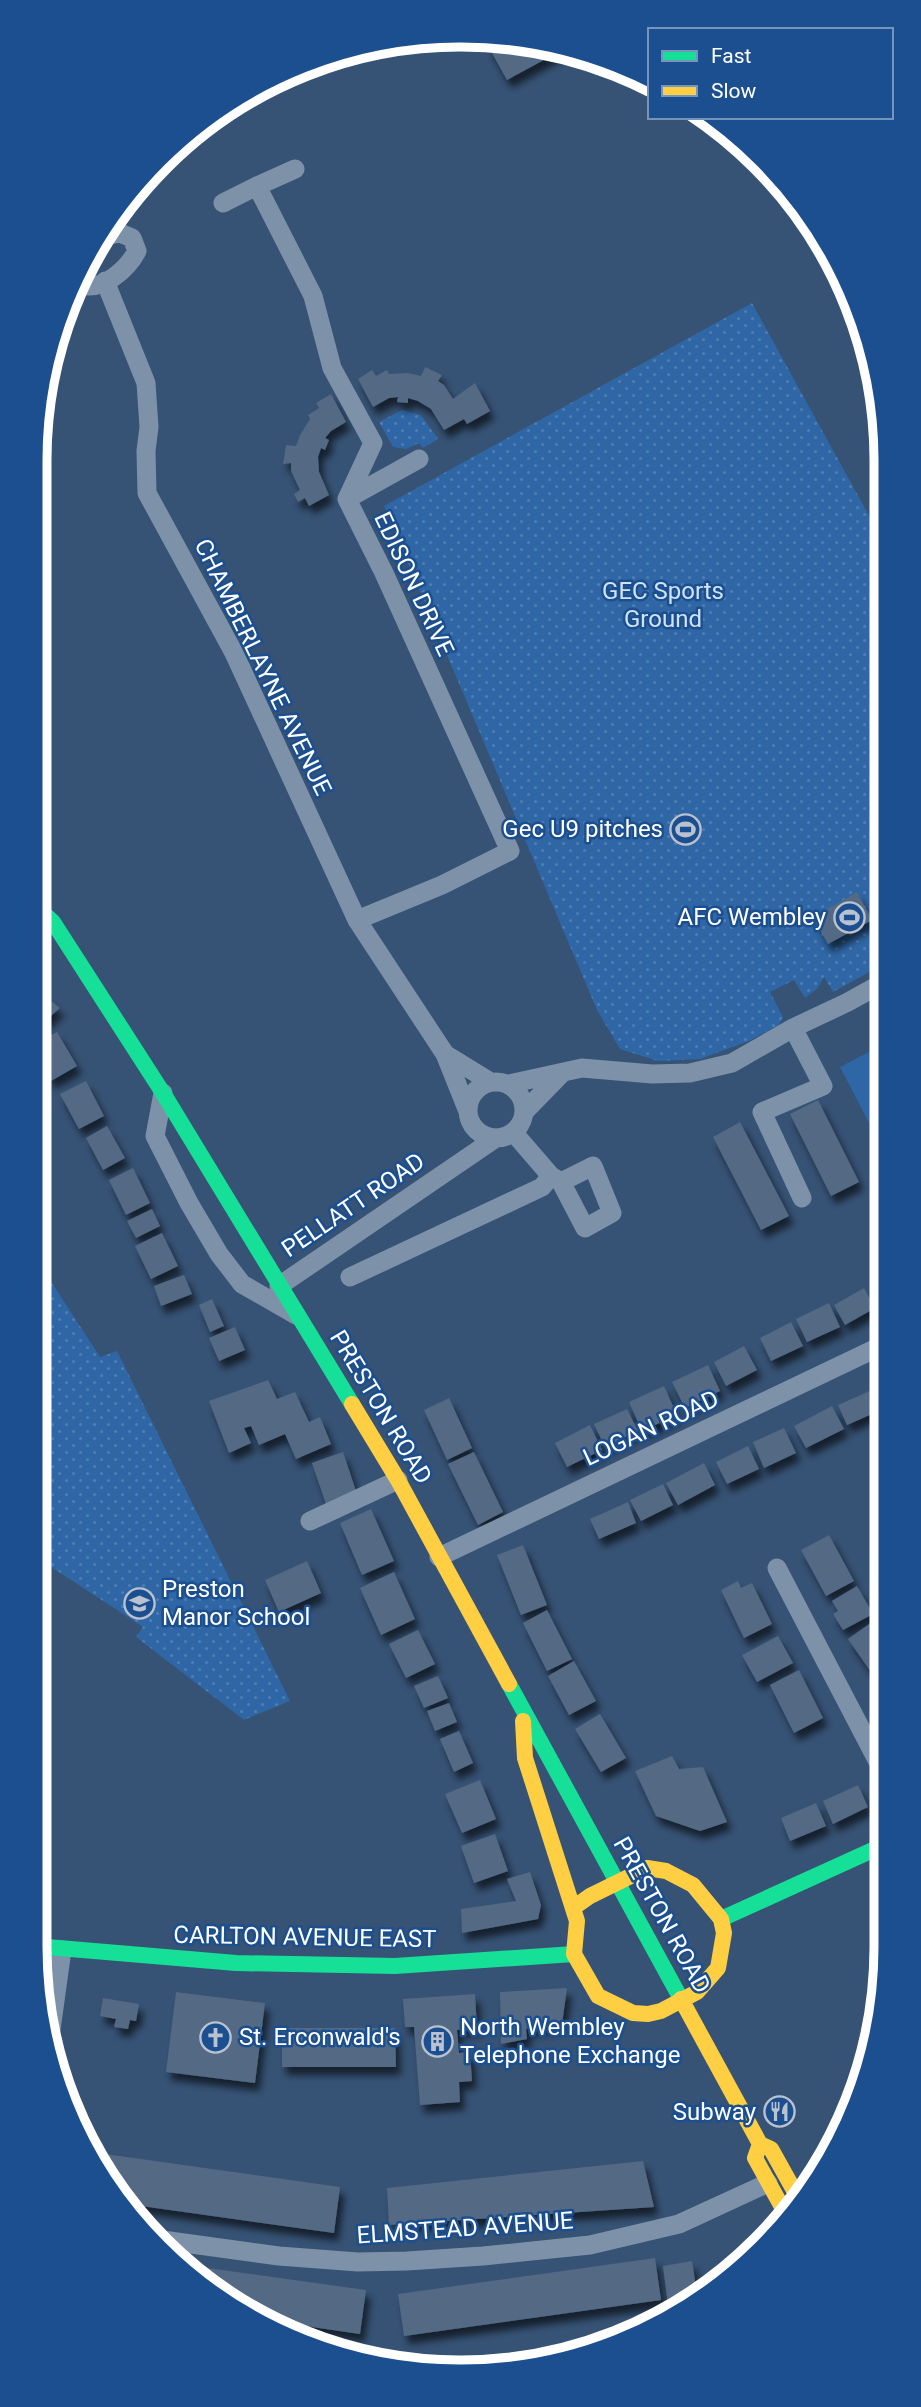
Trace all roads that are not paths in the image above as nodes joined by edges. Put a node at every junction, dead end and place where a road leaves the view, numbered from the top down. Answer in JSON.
{"nodes":[{"id":1,"x":295,"y":169,"type":"dead end"},
{"id":2,"x":257,"y":186,"type":"junction"},
{"id":3,"x":223,"y":203,"type":"dead end"},
{"id":4,"x":115,"y":234,"type":"edge"},
{"id":5,"x":105,"y":281,"type":"junction"},
{"id":6,"x":86,"y":286,"type":"edge"},
{"id":7,"x":419,"y":459,"type":"dead end"},
{"id":8,"x":347,"y":499,"type":"junction"},
{"id":9,"x":47,"y":916,"type":"edge"},
{"id":10,"x":357,"y":920,"type":"junction"},
{"id":11,"x":874,"y":988,"type":"edge"},
{"id":12,"x":793,"y":1028,"type":"junction"},
{"id":13,"x":445,"y":1054,"type":"junction"},
{"id":14,"x":564,"y":1071,"type":"junction"},
{"id":15,"x":489,"y":1082,"type":"junction"},
{"id":16,"x":509,"y":1084,"type":"junction"},
{"id":17,"x":163,"y":1093,"type":"junction"},
{"id":18,"x":525,"y":1111,"type":"junction"},
{"id":19,"x":469,"y":1116,"type":"junction"},
{"id":20,"x":505,"y":1135,"type":"junction"},
{"id":21,"x":455,"y":1165,"type":"junction"},
{"id":22,"x":802,"y":1198,"type":"dead end"},
{"id":23,"x":350,"y":1277,"type":"dead end"},
{"id":24,"x":279,"y":1286,"type":"junction"},
{"id":25,"x":297,"y":1315,"type":"junction"},
{"id":26,"x":874,"y":1349,"type":"edge"},
{"id":27,"x":398,"y":1479,"type":"junction"},
{"id":28,"x":310,"y":1521,"type":"dead end"},
{"id":29,"x":439,"y":1557,"type":"junction"},
{"id":30,"x":777,"y":1568,"type":"dead end"},
{"id":31,"x":522,"y":1709,"type":"junction"},
{"id":32,"x":874,"y":1754,"type":"edge"},
{"id":33,"x":874,"y":1849,"type":"edge"},
{"id":34,"x":616,"y":1883,"type":"junction"},
{"id":35,"x":573,"y":1908,"type":"junction"},
{"id":36,"x":721,"y":1919,"type":"junction"},
{"id":37,"x":47,"y":1948,"type":"edge"},
{"id":38,"x":62,"y":1950,"type":"junction"},
{"id":39,"x":574,"y":1954,"type":"junction"},
{"id":40,"x":682,"y":2000,"type":"junction"},
{"id":41,"x":53,"y":2014,"type":"edge"},
{"id":42,"x":760,"y":2144,"type":"junction"},
{"id":43,"x":768,"y":2183,"type":"junction"},
{"id":44,"x":794,"y":2190,"type":"edge"},
{"id":45,"x":781,"y":2206,"type":"edge"},
{"id":46,"x":170,"y":2241,"type":"edge"}],
"edges":[{"from":1,"to":2,"type":"street"},
{"from":2,"to":3,"type":"street"},
{"from":2,"to":8,"type":"street","name":"EDISON DRIVE"},
{"from":4,"to":5,"type":"street"},
{"from":5,"to":6,"type":"street"},
{"from":5,"to":10,"type":"street","name":"CHAMBERLAYNE AVENUE"},
{"from":7,"to":8,"type":"street"},
{"from":8,"to":10,"type":"street","name":"EDISON DRIVE"},
{"from":9,"to":17,"type":"street","name":"PRESTON ROAD"},
{"from":10,"to":13,"type":"street","name":"CHAMBERLAYNE AVENUE"},
{"from":11,"to":12,"type":"street"},
{"from":12,"to":14,"type":"street"},
{"from":12,"to":22,"type":"street"},
{"from":13,"to":15,"type":"street","name":"CHAMBERLAYNE AVENUE"},
{"from":13,"to":19,"type":"street","name":"CHAMBERLAYNE AVENUE"},
{"from":14,"to":16,"type":"street"},
{"from":14,"to":18,"type":"street","name":"PELLATT ROAD"},
{"from":15,"to":16,"type":"street"},
{"from":15,"to":19,"type":"street","name":"PELLATT ROAD"},
{"from":16,"to":18,"type":"street"},
{"from":17,"to":24,"type":"street","name":"PRESTON ROAD"},
{"from":17,"to":25,"type":"street","name":"PRESTON ROAD"},
{"from":18,"to":20,"type":"street","name":"PELLATT ROAD"},
{"from":19,"to":20,"type":"street"},
{"from":19,"to":21,"type":"street","name":"PELLATT ROAD"},
{"from":20,"to":21,"type":"street","name":"PELLATT ROAD"},
{"from":20,"to":23,"type":"street"},
{"from":21,"to":24,"type":"street","name":"PELLATT ROAD"},
{"from":24,"to":25,"type":"street","name":"PRESTON ROAD"},
{"from":25,"to":27,"type":"street","name":"PRESTON ROAD"},
{"from":26,"to":29,"type":"street","name":"LOGAN ROAD"},
{"from":27,"to":28,"type":"street"},
{"from":27,"to":29,"type":"street","name":"PRESTON ROAD"},
{"from":29,"to":31,"type":"street","name":"PRESTON ROAD"},
{"from":30,"to":32,"type":"street"},
{"from":31,"to":34,"type":"street","name":"PRESTON ROAD"},
{"from":31,"to":35,"type":"street","name":"PRESTON ROAD"},
{"from":33,"to":36,"type":"street"},
{"from":34,"to":35,"type":"street"},
{"from":34,"to":36,"type":"street"},
{"from":34,"to":40,"type":"street","name":"PRESTON ROAD"},
{"from":35,"to":39,"type":"street"},
{"from":36,"to":40,"type":"street"},
{"from":37,"to":38,"type":"street","name":"CARLTON AVENUE EAST"},
{"from":38,"to":39,"type":"street","name":"CARLTON AVENUE EAST"},
{"from":38,"to":41,"type":"street"},
{"from":39,"to":40,"type":"street"},
{"from":40,"to":42,"type":"street","name":"PRESTON ROAD"},
{"from":42,"to":43,"type":"street","name":"PRESTON ROAD"},
{"from":42,"to":44,"type":"street","name":"PRESTON ROAD"},
{"from":43,"to":45,"type":"street","name":"PRESTON ROAD"},
{"from":43,"to":46,"type":"street","name":"ELMSTEAD AVENUE"}]}
